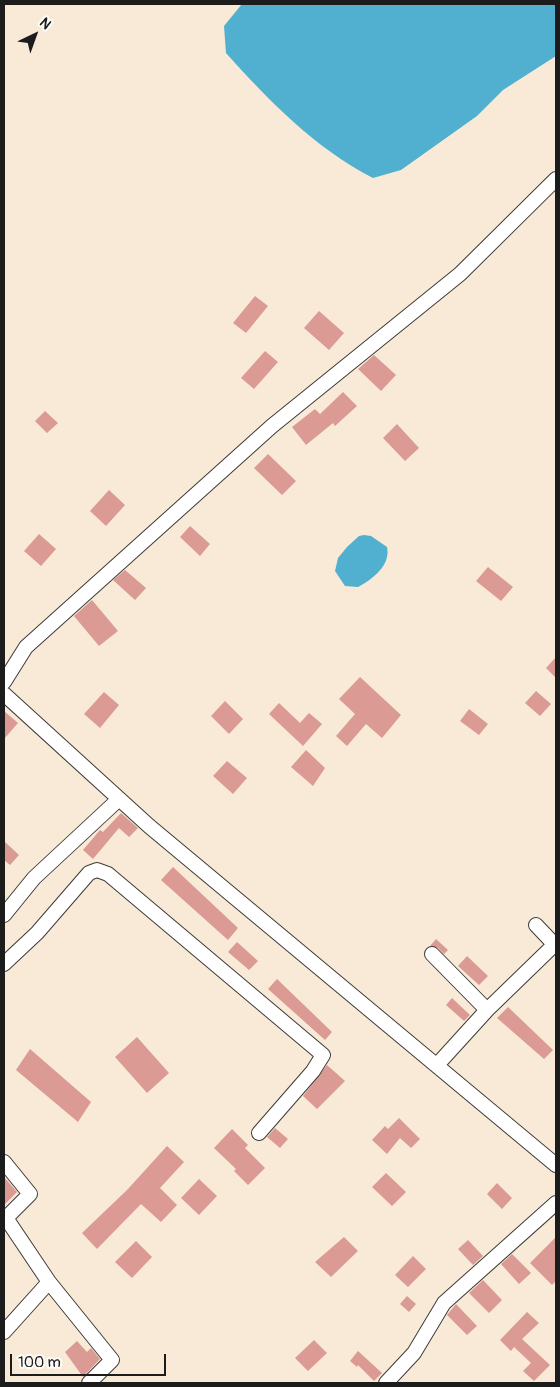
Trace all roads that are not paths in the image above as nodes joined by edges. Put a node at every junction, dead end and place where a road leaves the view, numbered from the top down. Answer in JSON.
{"nodes":[{"id":1,"x":556,"y":179,"type":"edge"},
{"id":2,"x":4,"y":682,"type":"edge"},
{"id":3,"x":4,"y":694,"type":"edge"},
{"id":4,"x":119,"y":799,"type":"junction"},
{"id":5,"x":4,"y":915,"type":"edge"},
{"id":6,"x":536,"y":925,"type":"dead end"},
{"id":7,"x":432,"y":954,"type":"dead end"},
{"id":8,"x":4,"y":964,"type":"edge"},
{"id":9,"x":487,"y":1010,"type":"junction"},
{"id":10,"x":437,"y":1065,"type":"junction"},
{"id":11,"x":259,"y":1133,"type":"dead end"},
{"id":12,"x":4,"y":1162,"type":"edge"},
{"id":13,"x":556,"y":1165,"type":"edge"},
{"id":14,"x":556,"y":1204,"type":"edge"},
{"id":15,"x":49,"y":1282,"type":"junction"},
{"id":16,"x":4,"y":1332,"type":"edge"},
{"id":17,"x":89,"y":1383,"type":"edge"},
{"id":18,"x":386,"y":1383,"type":"edge"}],
"edges":[{"from":1,"to":2,"type":"street"},
{"from":3,"to":4,"type":"street"},
{"from":4,"to":5,"type":"street"},
{"from":4,"to":10,"type":"street"},
{"from":6,"to":9,"type":"street"},
{"from":7,"to":9,"type":"street"},
{"from":8,"to":11,"type":"street"},
{"from":9,"to":10,"type":"street"},
{"from":10,"to":13,"type":"street"},
{"from":12,"to":15,"type":"street"},
{"from":14,"to":18,"type":"street"},
{"from":15,"to":16,"type":"street"},
{"from":15,"to":17,"type":"street"}]}
